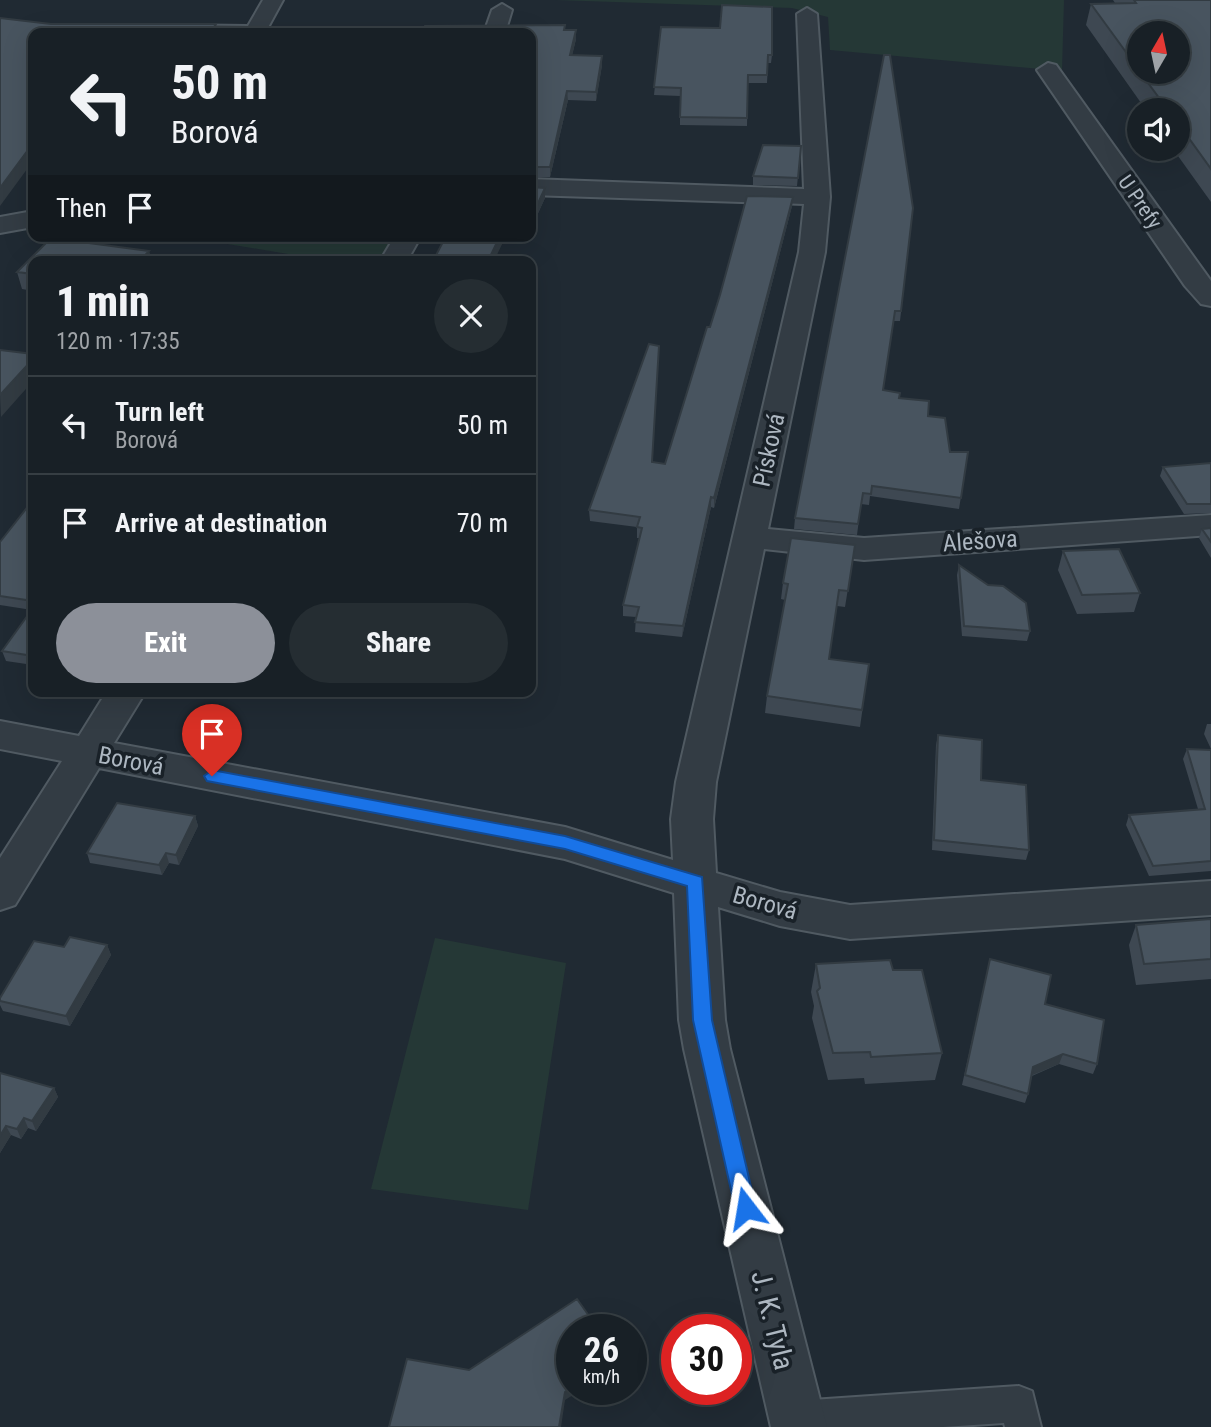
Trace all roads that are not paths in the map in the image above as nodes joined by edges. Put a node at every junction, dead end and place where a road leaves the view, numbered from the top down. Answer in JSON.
{"nodes":[{"id":1,"x":273,"y":0,"type":"edge"},
{"id":2,"x":502,"y":10,"type":"dead end"},
{"id":3,"x":807,"y":14,"type":"dead end"},
{"id":4,"x":258,"y":28,"type":"edge"},
{"id":5,"x":496,"y":28,"type":"edge"},
{"id":6,"x":1048,"y":70,"type":"dead end"},
{"id":7,"x":536,"y":187,"type":"edge"},
{"id":8,"x":817,"y":197,"type":"junction"},
{"id":9,"x":28,"y":220,"type":"edge"},
{"id":10,"x":0,"y":225,"type":"edge"},
{"id":11,"x":1211,"y":299,"type":"edge"},
{"id":12,"x":1211,"y":524,"type":"edge"},
{"id":13,"x":750,"y":537,"type":"junction"},
{"id":14,"x":123,"y":697,"type":"edge"},
{"id":15,"x":0,"y":735,"type":"edge"},
{"id":16,"x":89,"y":753,"type":"junction"},
{"id":17,"x":696,"y":882,"type":"junction"},
{"id":18,"x":0,"y":892,"type":"edge"},
{"id":19,"x":1211,"y":898,"type":"edge"},
{"id":20,"x":798,"y":1423,"type":"edge"},
{"id":21,"x":1023,"y":1427,"type":"edge"}],
"edges":[{"from":1,"to":4,"type":"street"},
{"from":2,"to":5,"type":"street"},
{"from":3,"to":8,"type":"street","name":"Písková"},
{"from":6,"to":11,"type":"street","name":"U Prefy"},
{"from":7,"to":8,"type":"street"},
{"from":8,"to":13,"type":"street","name":"Písková"},
{"from":9,"to":10,"type":"street"},
{"from":12,"to":13,"type":"street","name":"Alešova"},
{"from":13,"to":17,"type":"street","name":"Písková"},
{"from":14,"to":16,"type":"street"},
{"from":15,"to":16,"type":"street","name":"Borová"},
{"from":16,"to":17,"type":"street","name":"Borová"},
{"from":16,"to":18,"type":"street"},
{"from":17,"to":19,"type":"street","name":"Borová"},
{"from":17,"to":20,"type":"street","name":"J. K. Tyla"},
{"from":20,"to":21,"type":"lane"}]}
